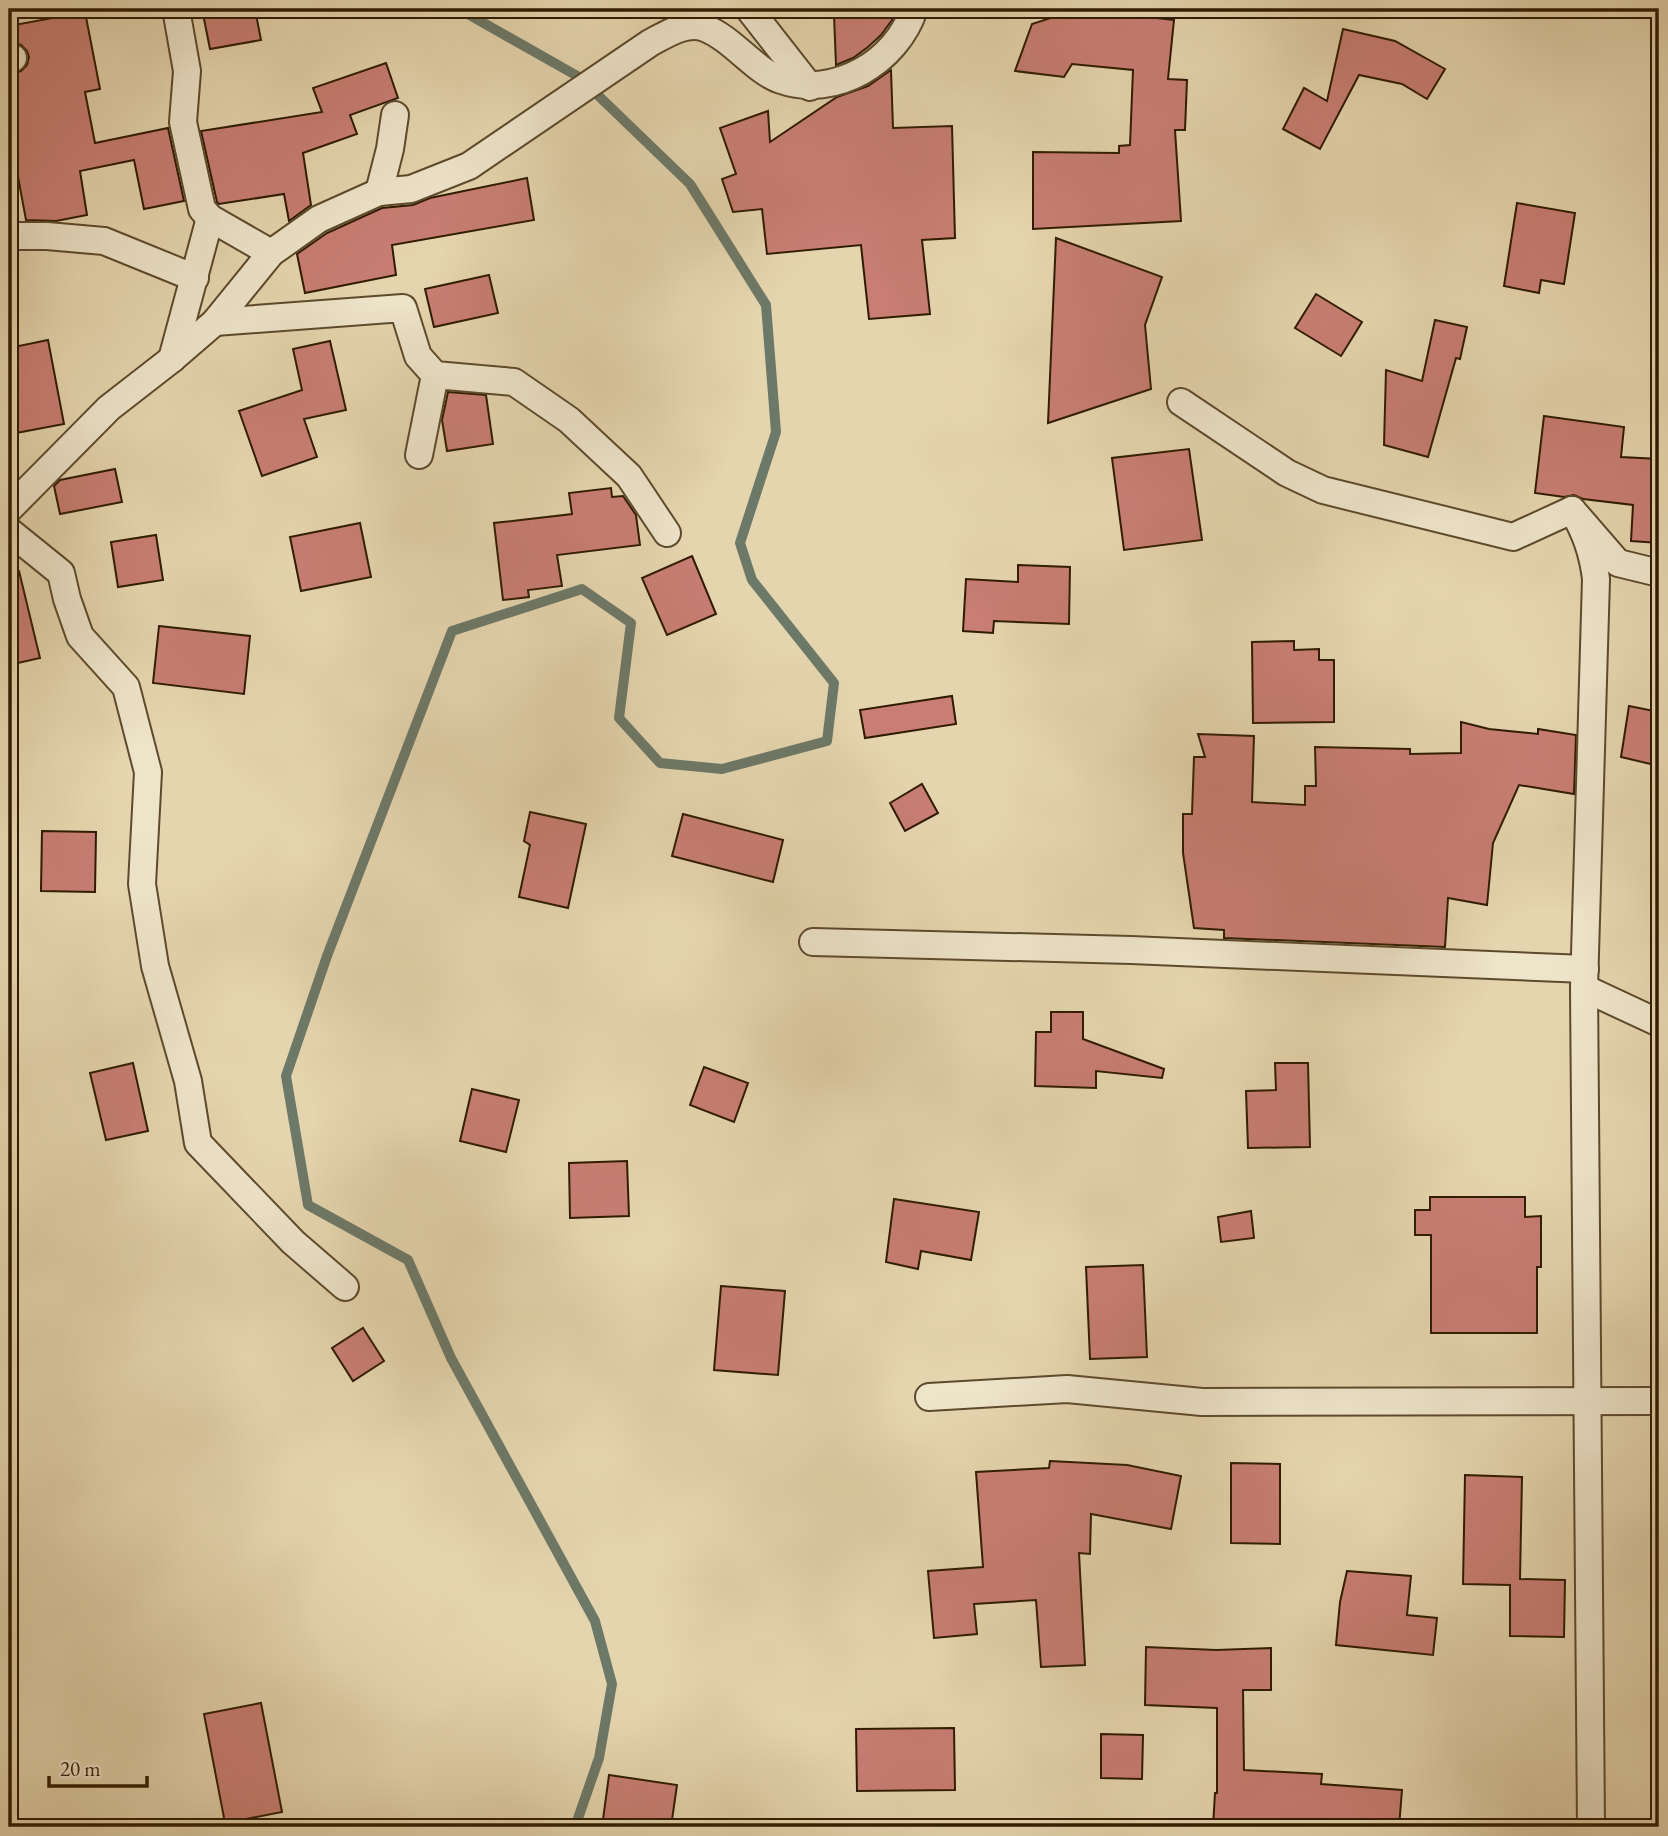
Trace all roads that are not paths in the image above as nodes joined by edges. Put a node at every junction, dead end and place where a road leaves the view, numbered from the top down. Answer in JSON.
{"nodes":[{"id":1,"x":176,"y":9,"type":"edge"},
{"id":2,"x":749,"y":9,"type":"edge"},
{"id":3,"x":914,"y":9,"type":"edge"},
{"id":4,"x":810,"y":87,"type":"junction"},
{"id":5,"x":395,"y":115,"type":"dead end"},
{"id":6,"x":379,"y":192,"type":"junction"},
{"id":7,"x":210,"y":218,"type":"junction"},
{"id":8,"x":9,"y":236,"type":"edge"},
{"id":9,"x":271,"y":253,"type":"junction"},
{"id":10,"x":195,"y":278,"type":"junction"},
{"id":11,"x":215,"y":322,"type":"junction"},
{"id":12,"x":173,"y":359,"type":"junction"},
{"id":13,"x":435,"y":375,"type":"junction"},
{"id":14,"x":1181,"y":402,"type":"dead end"},
{"id":15,"x":419,"y":455,"type":"dead end"},
{"id":16,"x":9,"y":509,"type":"edge"},
{"id":17,"x":1572,"y":510,"type":"junction"},
{"id":18,"x":9,"y":531,"type":"edge"},
{"id":19,"x":667,"y":533,"type":"dead end"},
{"id":20,"x":1659,"y":573,"type":"edge"},
{"id":21,"x":813,"y":942,"type":"dead end"},
{"id":22,"x":1585,"y":978,"type":"junction"},
{"id":23,"x":1659,"y":1023,"type":"edge"},
{"id":24,"x":345,"y":1287,"type":"dead end"},
{"id":25,"x":929,"y":1397,"type":"dead end"},
{"id":26,"x":1659,"y":1401,"type":"edge"},
{"id":27,"x":1589,"y":1402,"type":"junction"},
{"id":28,"x":1591,"y":1827,"type":"edge"}],
"edges":[{"from":1,"to":7,"type":"street"},
{"from":2,"to":4,"type":"street"},
{"from":3,"to":4,"type":"street"},
{"from":4,"to":6,"type":"street"},
{"from":5,"to":6,"type":"street"},
{"from":6,"to":9,"type":"street"},
{"from":7,"to":9,"type":"street"},
{"from":7,"to":10,"type":"street"},
{"from":8,"to":10,"type":"street"},
{"from":9,"to":11,"type":"street"},
{"from":10,"to":12,"type":"street"},
{"from":11,"to":12,"type":"street"},
{"from":11,"to":13,"type":"street"},
{"from":12,"to":16,"type":"street"},
{"from":13,"to":15,"type":"street"},
{"from":13,"to":19,"type":"street"},
{"from":14,"to":17,"type":"street"},
{"from":17,"to":20,"type":"street"},
{"from":17,"to":22,"type":"street"},
{"from":18,"to":24,"type":"street"},
{"from":21,"to":22,"type":"street"},
{"from":22,"to":23,"type":"street"},
{"from":22,"to":27,"type":"street"},
{"from":25,"to":27,"type":"street"},
{"from":26,"to":27,"type":"street"},
{"from":27,"to":28,"type":"street"}]}
